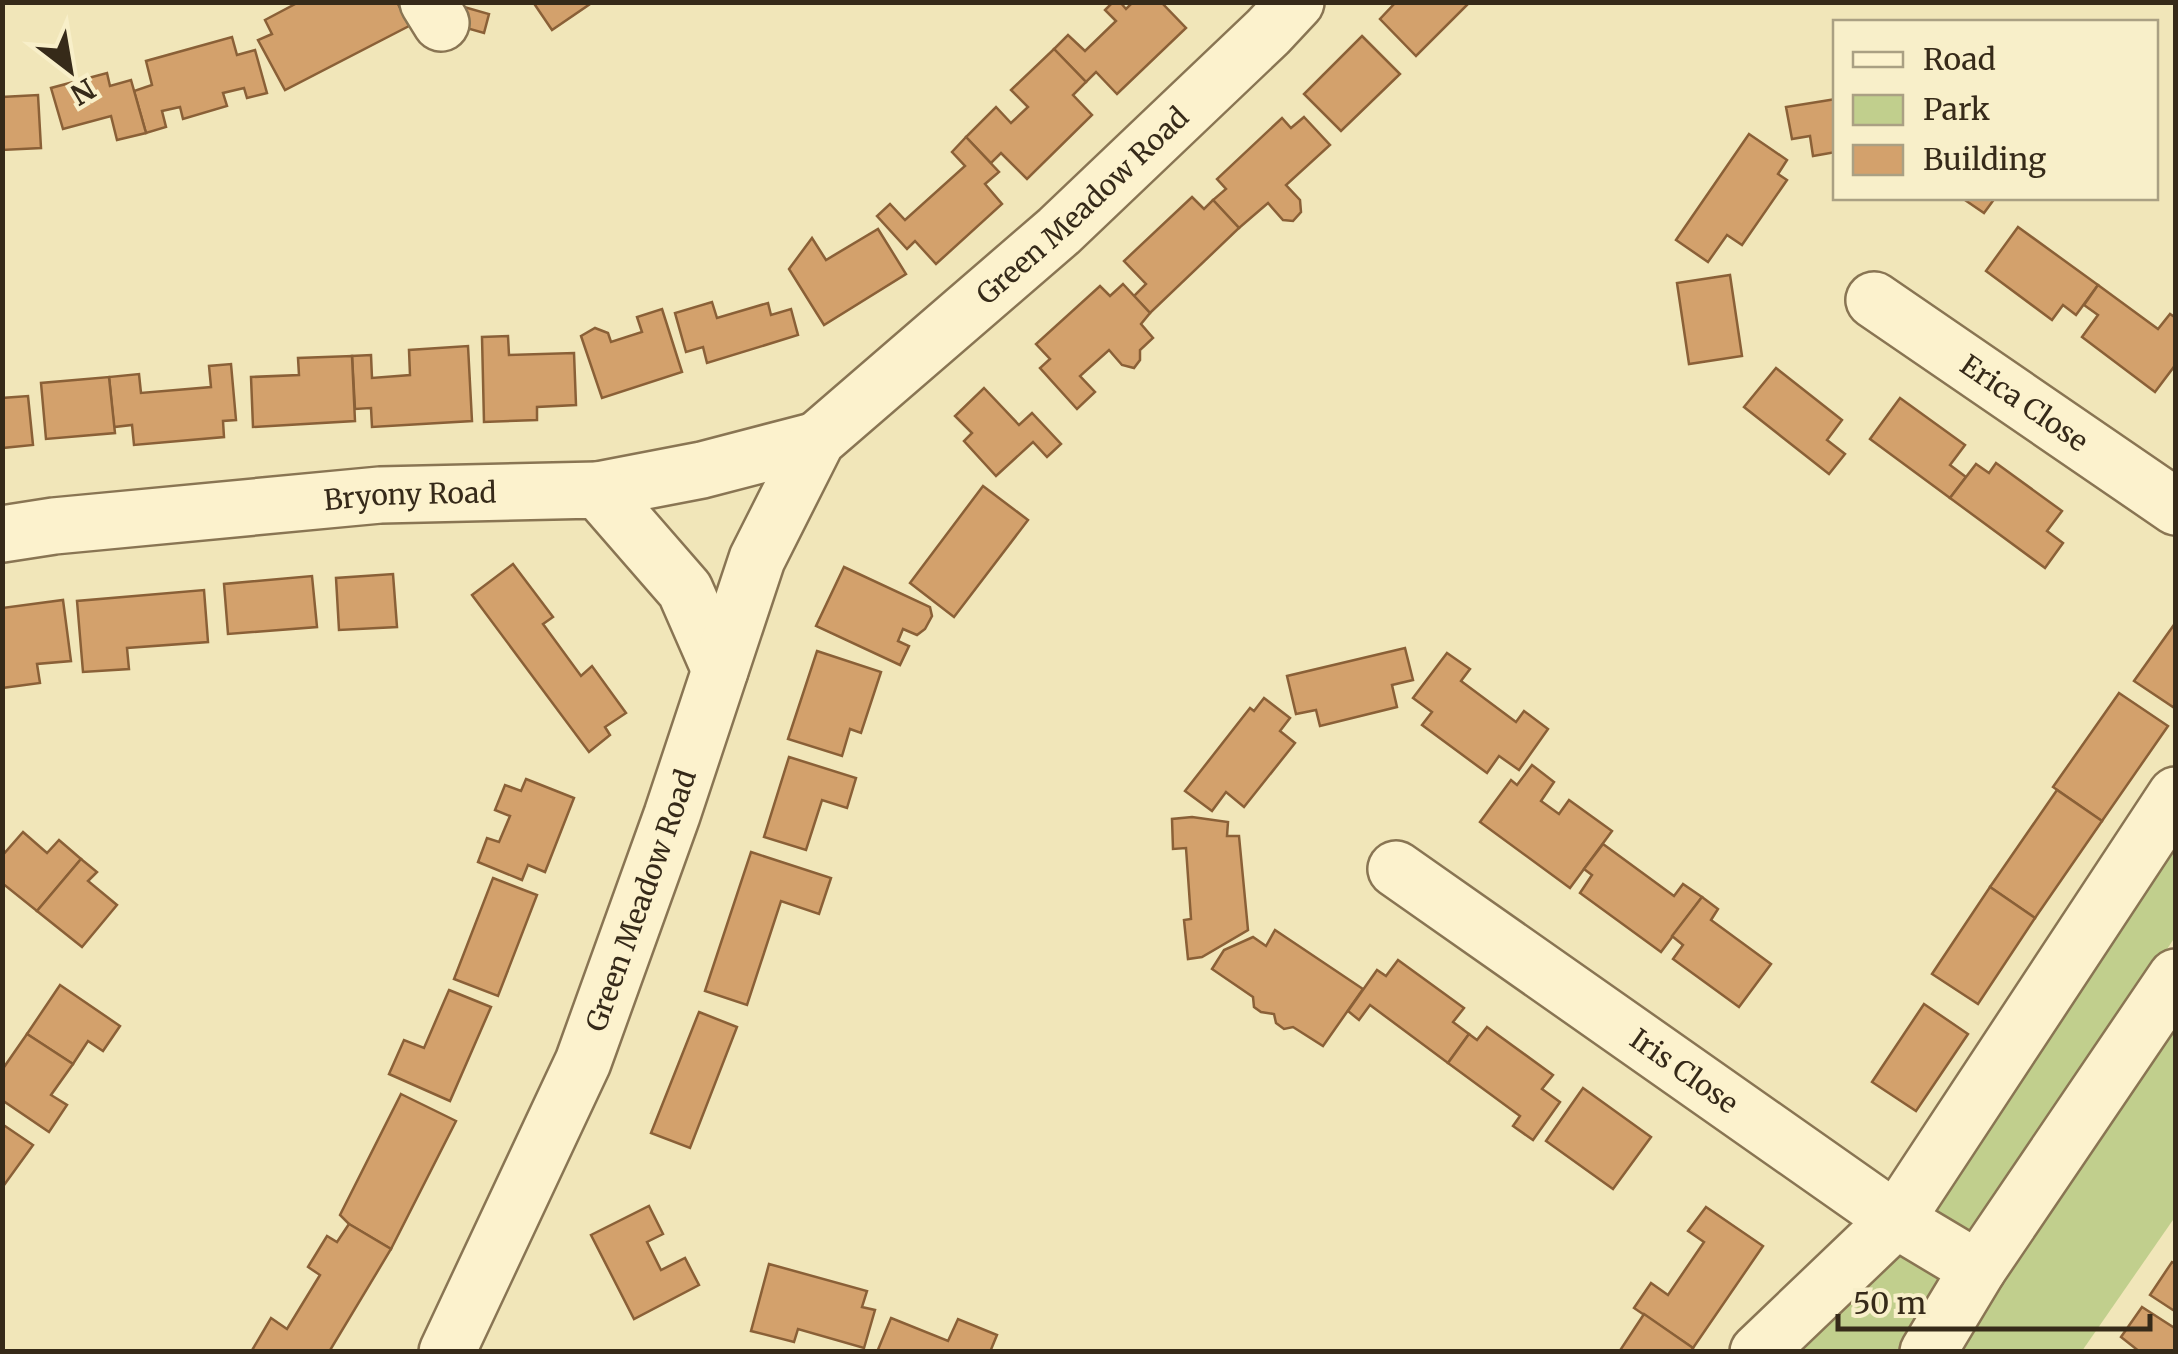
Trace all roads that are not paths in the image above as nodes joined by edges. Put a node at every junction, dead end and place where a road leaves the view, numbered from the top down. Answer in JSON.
{"nodes":[{"id":1,"x":1296,"y":2,"type":"edge"},
{"id":2,"x":1874,"y":300,"type":"dead end"},
{"id":3,"x":817,"y":440,"type":"junction"},
{"id":4,"x":598,"y":490,"type":"junction"},
{"id":5,"x":2176,"y":507,"type":"edge"},
{"id":6,"x":2,"y":534,"type":"edge"},
{"id":7,"x":720,"y":670,"type":"junction"},
{"id":8,"x":2176,"y":794,"type":"edge"},
{"id":9,"x":1396,"y":869,"type":"dead end"},
{"id":10,"x":2176,"y":977,"type":"edge"},
{"id":11,"x":1896,"y":1220,"type":"junction"},
{"id":12,"x":1978,"y":1270,"type":"junction"},
{"id":13,"x":448,"y":1352,"type":"edge"},
{"id":14,"x":1758,"y":1352,"type":"edge"},
{"id":15,"x":1928,"y":1352,"type":"edge"}],
"edges":[{"from":1,"to":3,"type":"street","name":"Green Meadow Road"},
{"from":2,"to":5,"type":"street","name":"Erica Close"},
{"from":3,"to":4,"type":"street","name":"Green Meadow Road"},
{"from":3,"to":7,"type":"street","name":"Green Meadow Road"},
{"from":4,"to":6,"type":"street","name":"Bryony Road"},
{"from":4,"to":7,"type":"street"},
{"from":7,"to":13,"type":"street","name":"Green Meadow Road"},
{"from":8,"to":11,"type":"street"},
{"from":9,"to":11,"type":"street","name":"Iris Close"},
{"from":10,"to":12,"type":"street"},
{"from":11,"to":12,"type":"street","name":"Iris Close"},
{"from":11,"to":14,"type":"street"},
{"from":12,"to":15,"type":"street"}]}
